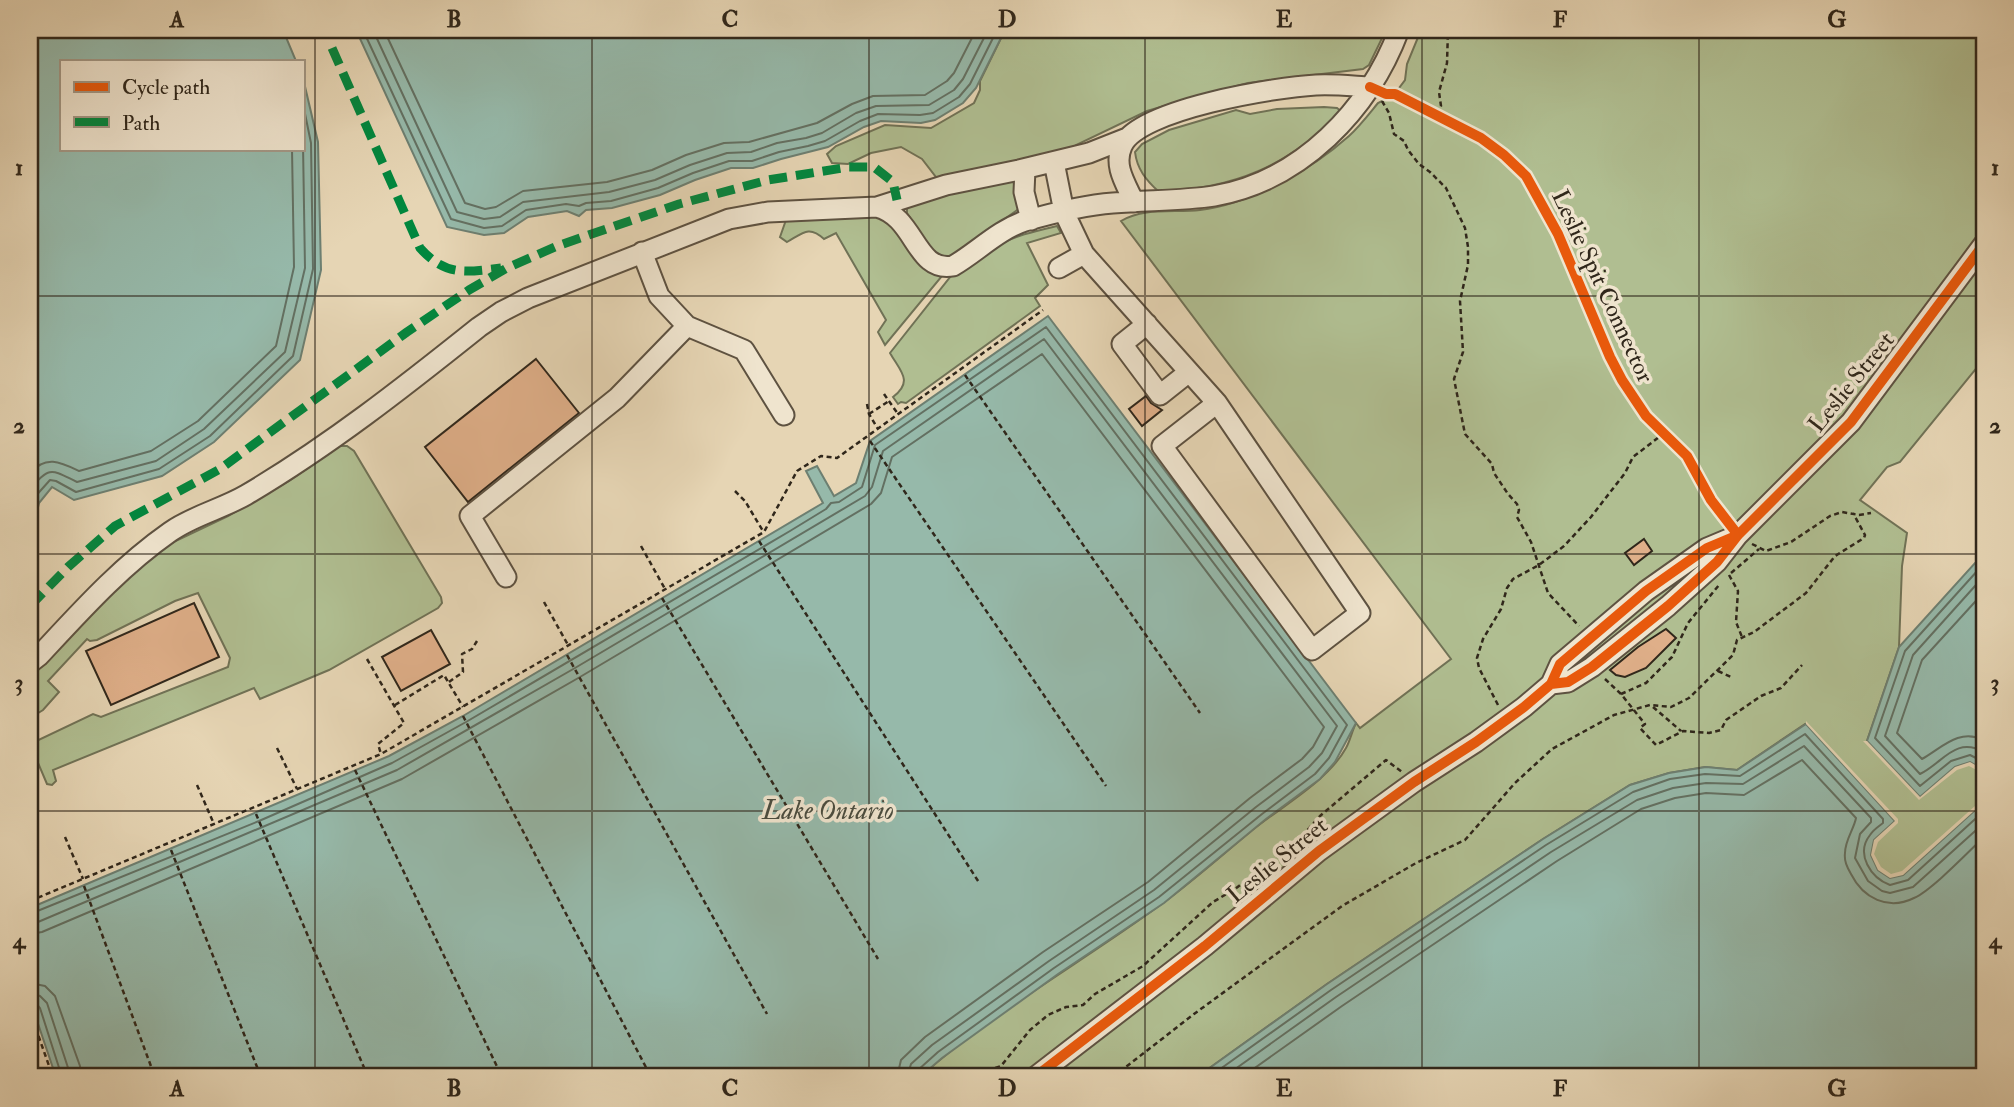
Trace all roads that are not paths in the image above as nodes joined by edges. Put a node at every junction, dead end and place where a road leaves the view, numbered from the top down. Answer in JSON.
{"nodes":[{"id":1,"x":1399,"y":30,"type":"edge"},
{"id":2,"x":1372,"y":88,"type":"junction"},
{"id":3,"x":1127,"y":138,"type":"junction"},
{"id":4,"x":1054,"y":162,"type":"junction"},
{"id":5,"x":1025,"y":169,"type":"junction"},
{"id":6,"x":1134,"y":202,"type":"junction"},
{"id":7,"x":877,"y":207,"type":"junction"},
{"id":8,"x":1064,"y":212,"type":"junction"},
{"id":9,"x":1031,"y":220,"type":"junction"},
{"id":10,"x":1984,"y":244,"type":"edge"},
{"id":11,"x":642,"y":252,"type":"junction"},
{"id":12,"x":1084,"y":254,"type":"junction"},
{"id":13,"x":1059,"y":268,"type":"dead end"},
{"id":14,"x":1147,"y":324,"type":"junction"},
{"id":15,"x":687,"y":326,"type":"junction"},
{"id":16,"x":1189,"y":372,"type":"junction"},
{"id":17,"x":1217,"y":403,"type":"junction"},
{"id":18,"x":784,"y":415,"type":"dead end"},
{"id":19,"x":1738,"y":535,"type":"junction"},
{"id":20,"x":506,"y":576,"type":"dead end"},
{"id":21,"x":30,"y":663,"type":"edge"},
{"id":22,"x":1551,"y":684,"type":"junction"},
{"id":23,"x":1035,"y":1077,"type":"edge"}],
"edges":[{"from":1,"to":2,"type":"street"},
{"from":2,"to":3,"type":"street"},
{"from":2,"to":6,"type":"street"},
{"from":3,"to":4,"type":"street"},
{"from":3,"to":6,"type":"street"},
{"from":4,"to":5,"type":"street"},
{"from":4,"to":8,"type":"street"},
{"from":5,"to":7,"type":"street"},
{"from":5,"to":9,"type":"street"},
{"from":6,"to":8,"type":"street"},
{"from":7,"to":9,"type":"street"},
{"from":7,"to":11,"type":"street"},
{"from":8,"to":9,"type":"street"},
{"from":8,"to":12,"type":"street"},
{"from":10,"to":19,"type":"street","name":"Leslie Street"},
{"from":11,"to":15,"type":"street"},
{"from":11,"to":21,"type":"street"},
{"from":12,"to":13,"type":"street"},
{"from":12,"to":14,"type":"street"},
{"from":14,"to":16,"type":"street"},
{"from":14,"to":16,"type":"street"},
{"from":15,"to":18,"type":"street"},
{"from":15,"to":20,"type":"street"},
{"from":16,"to":17,"type":"street"},
{"from":17,"to":17,"type":"street"},
{"from":19,"to":22,"type":"street","name":"Leslie Street"},
{"from":19,"to":22,"type":"street","name":"Leslie Street"},
{"from":22,"to":23,"type":"street","name":"Leslie Street"}]}
